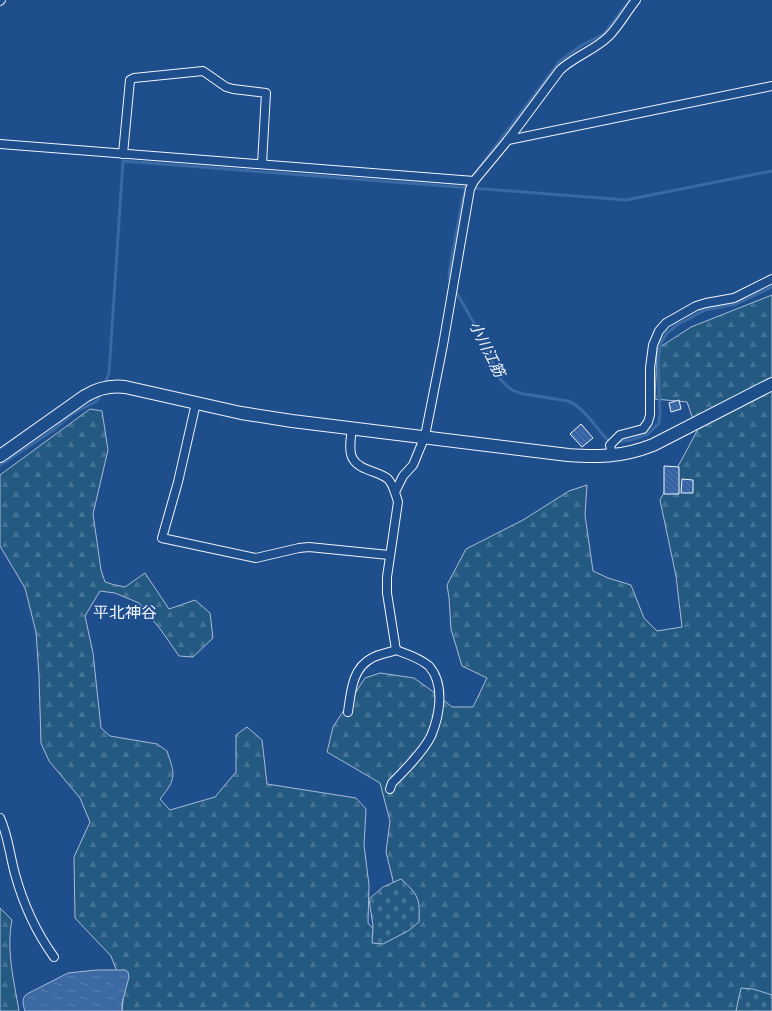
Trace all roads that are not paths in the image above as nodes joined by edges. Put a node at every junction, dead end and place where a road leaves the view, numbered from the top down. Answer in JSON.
{"nodes":[{"id":1,"x":636,"y":0,"type":"edge"},
{"id":2,"x":772,"y":86,"type":"edge"},
{"id":3,"x":508,"y":140,"type":"junction"},
{"id":4,"x":0,"y":144,"type":"edge"},
{"id":5,"x":123,"y":154,"type":"junction"},
{"id":6,"x":262,"y":164,"type":"junction"},
{"id":7,"x":471,"y":183,"type":"junction"},
{"id":8,"x":772,"y":279,"type":"edge"},
{"id":9,"x":772,"y":384,"type":"edge"},
{"id":10,"x":196,"y":403,"type":"junction"},
{"id":11,"x":352,"y":428,"type":"junction"},
{"id":12,"x":425,"y":436,"type":"junction"},
{"id":13,"x":611,"y":450,"type":"junction"},
{"id":14,"x":0,"y":456,"type":"edge"},
{"id":15,"x":395,"y":492,"type":"junction"},
{"id":16,"x":390,"y":555,"type":"junction"},
{"id":17,"x":396,"y":650,"type":"junction"},
{"id":18,"x":348,"y":712,"type":"dead end"},
{"id":19,"x":390,"y":789,"type":"dead end"},
{"id":20,"x":0,"y":818,"type":"edge"},
{"id":21,"x":54,"y":957,"type":"dead end"}],
"edges":[{"from":1,"to":3,"type":"street"},
{"from":2,"to":3,"type":"street"},
{"from":3,"to":7,"type":"street"},
{"from":4,"to":5,"type":"street"},
{"from":5,"to":6,"type":"street"},
{"from":5,"to":6,"type":"street"},
{"from":6,"to":7,"type":"street"},
{"from":7,"to":12,"type":"street"},
{"from":8,"to":13,"type":"street"},
{"from":9,"to":13,"type":"street"},
{"from":10,"to":11,"type":"street"},
{"from":10,"to":14,"type":"street"},
{"from":10,"to":16,"type":"street"},
{"from":11,"to":12,"type":"street"},
{"from":11,"to":15,"type":"street"},
{"from":12,"to":13,"type":"street"},
{"from":12,"to":15,"type":"street"},
{"from":15,"to":16,"type":"street"},
{"from":16,"to":17,"type":"street"},
{"from":17,"to":18,"type":"street"},
{"from":17,"to":19,"type":"street"},
{"from":20,"to":21,"type":"street"}]}
